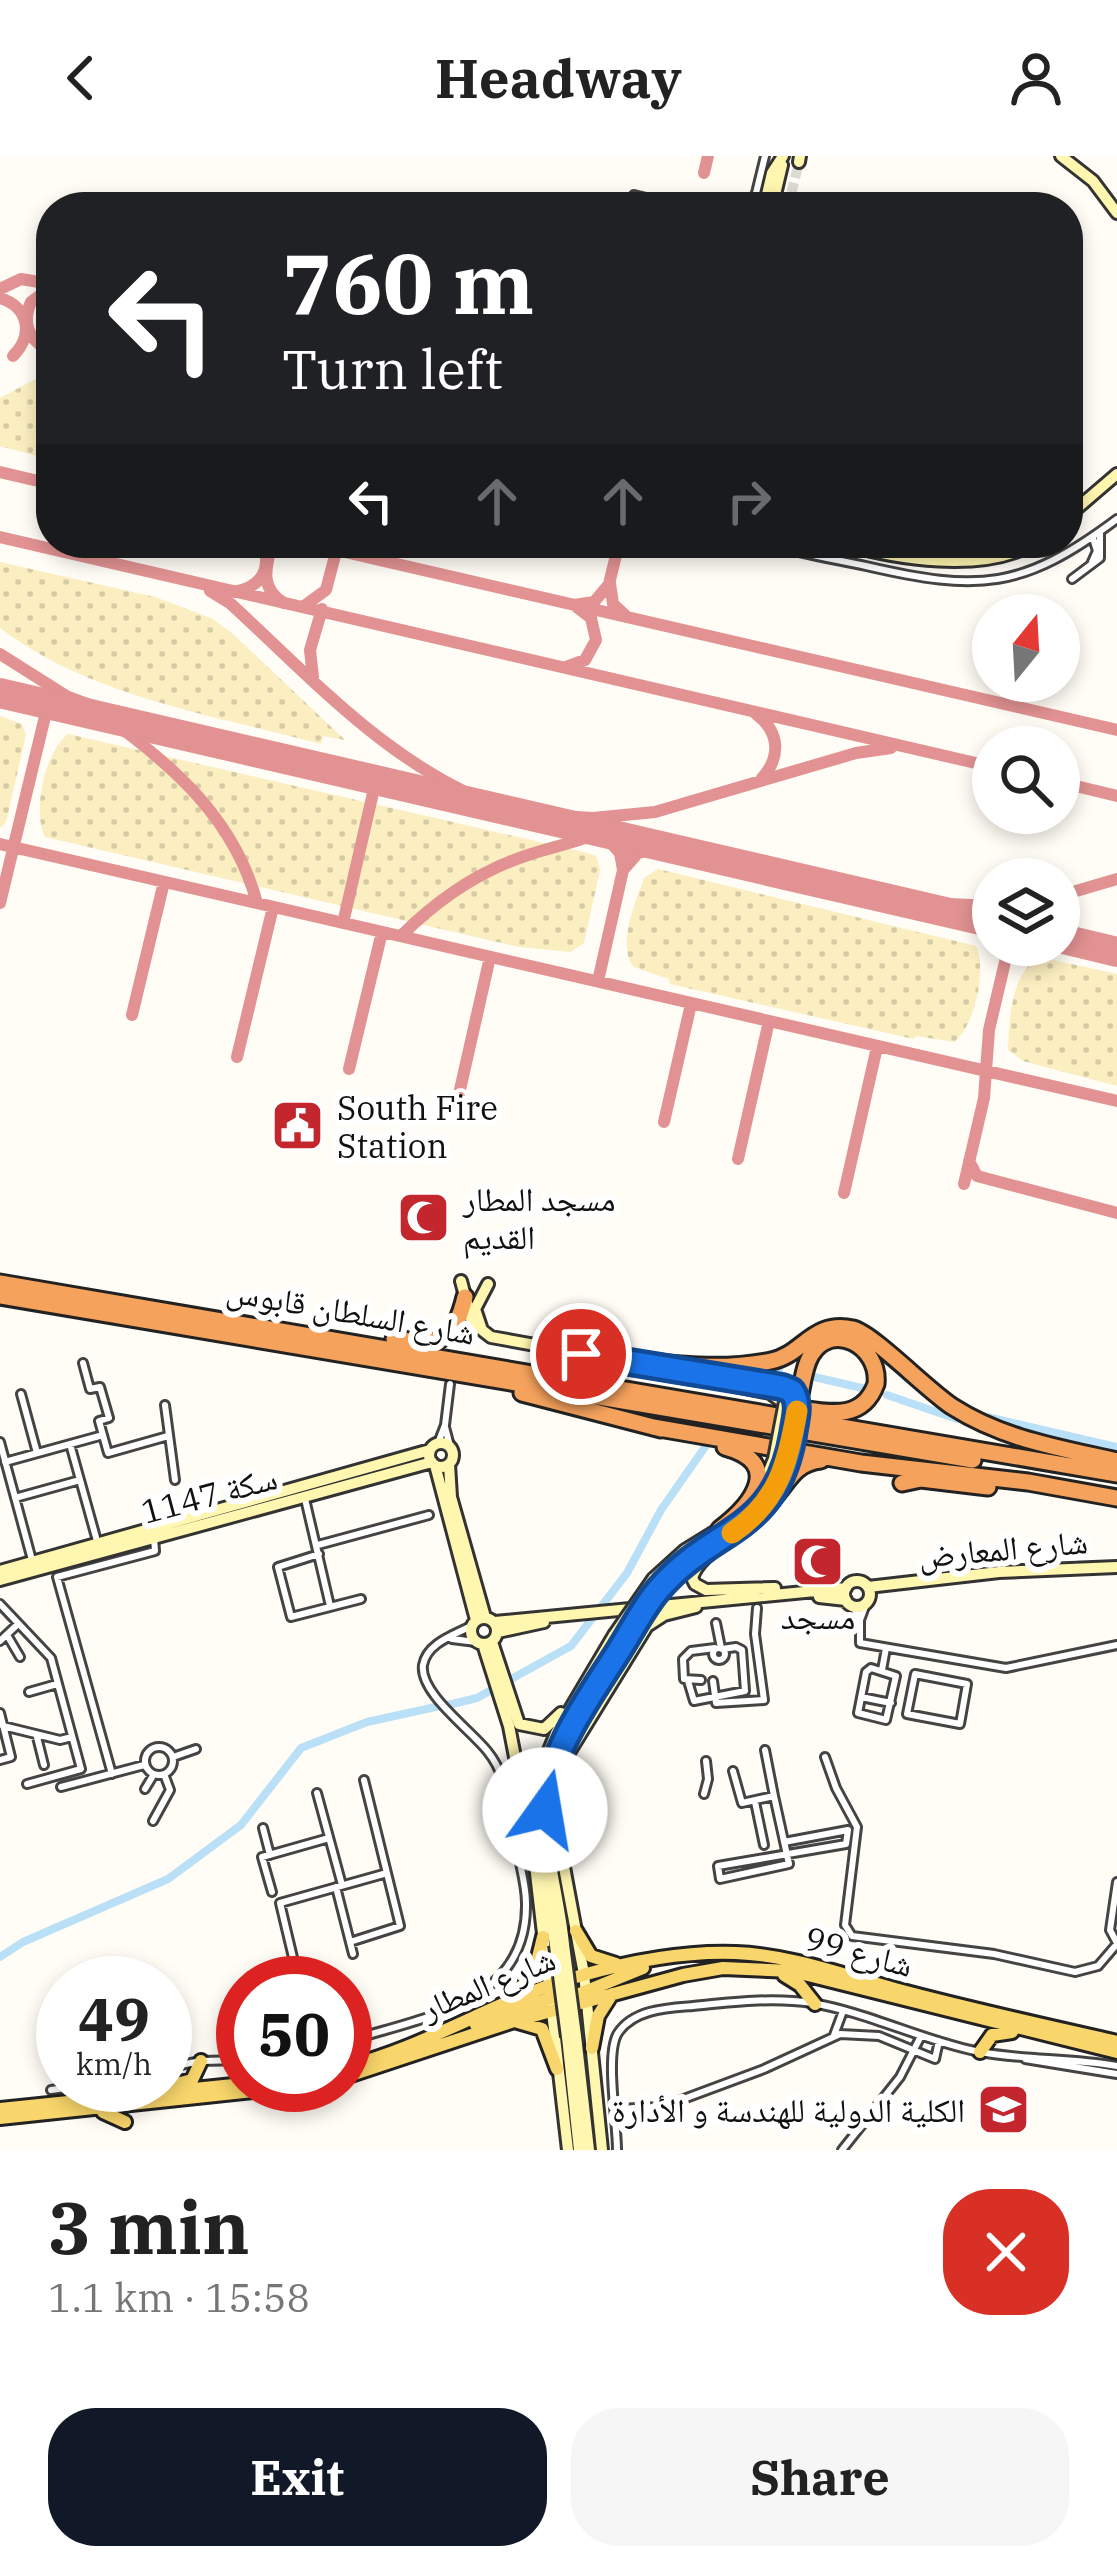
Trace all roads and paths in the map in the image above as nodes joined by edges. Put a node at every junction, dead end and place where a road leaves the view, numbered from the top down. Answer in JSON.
{"nodes":[{"id":1,"x":765,"y":156,"type":"edge"},
{"id":2,"x":784,"y":156,"type":"edge"},
{"id":3,"x":1049,"y":156,"type":"edge"},
{"id":4,"x":1061,"y":156,"type":"edge"},
{"id":5,"x":1076,"y":165,"type":"junction"},
{"id":6,"x":756,"y":192,"type":"edge"},
{"id":7,"x":773,"y":192,"type":"edge"},
{"id":8,"x":1117,"y":213,"type":"edge"},
{"id":9,"x":1117,"y":474,"type":"edge"},
{"id":10,"x":1083,"y":503,"type":"edge"},
{"id":11,"x":1117,"y":520,"type":"edge"},
{"id":12,"x":1096,"y":535,"type":"junction"},
{"id":13,"x":1083,"y":544,"type":"joint"},
{"id":14,"x":831,"y":558,"type":"edge"},
{"id":15,"x":950,"y":558,"type":"edge"},
{"id":16,"x":998,"y":558,"type":"edge"},
{"id":17,"x":1055,"y":558,"type":"edge"},
{"id":18,"x":1095,"y":558,"type":"junction"},
{"id":19,"x":0,"y":1283,"type":"edge"},
{"id":20,"x":488,"y":1284,"type":"dead end"},
{"id":21,"x":463,"y":1289,"type":"joint"},
{"id":22,"x":0,"y":1296,"type":"edge"},
{"id":23,"x":286,"y":1329,"type":"junction"},
{"id":24,"x":809,"y":1344,"type":"junction"},
{"id":25,"x":581,"y":1354,"type":"joint"},
{"id":26,"x":610,"y":1360,"type":"junction"},
{"id":27,"x":397,"y":1362,"type":"junction"},
{"id":28,"x":83,"y":1363,"type":"dead end"},
{"id":29,"x":450,"y":1384,"type":"dead end"},
{"id":30,"x":789,"y":1384,"type":"junction"},
{"id":31,"x":625,"y":1388,"type":"junction"},
{"id":32,"x":21,"y":1394,"type":"dead end"},
{"id":33,"x":791,"y":1404,"type":"junction"},
{"id":34,"x":165,"y":1405,"type":"dead end"},
{"id":35,"x":653,"y":1426,"type":"junction"},
{"id":36,"x":764,"y":1426,"type":"junction"},
{"id":37,"x":103,"y":1435,"type":"junction"},
{"id":38,"x":169,"y":1436,"type":"junction"},
{"id":39,"x":0,"y":1442,"type":"edge"},
{"id":40,"x":70,"y":1444,"type":"junction"},
{"id":41,"x":37,"y":1453,"type":"junction"},
{"id":42,"x":437,"y":1453,"type":"junction"},
{"id":43,"x":782,"y":1455,"type":"junction"},
{"id":44,"x":836,"y":1457,"type":"dead end"},
{"id":45,"x":1117,"y":1461,"type":"edge"},
{"id":46,"x":5,"y":1462,"type":"junction"},
{"id":47,"x":861,"y":1463,"type":"junction"},
{"id":48,"x":405,"y":1469,"type":"junction"},
{"id":49,"x":1117,"y":1474,"type":"edge"},
{"id":50,"x":80,"y":1480,"type":"junction"},
{"id":51,"x":175,"y":1480,"type":"dead end"},
{"id":52,"x":902,"y":1483,"type":"dead end"},
{"id":53,"x":1117,"y":1484,"type":"edge"},
{"id":54,"x":441,"y":1490,"type":"junction"},
{"id":55,"x":305,"y":1496,"type":"junction"},
{"id":56,"x":15,"y":1498,"type":"junction"},
{"id":57,"x":1117,"y":1499,"type":"edge"},
{"id":58,"x":759,"y":1512,"type":"junction"},
{"id":59,"x":429,"y":1515,"type":"dead end"},
{"id":60,"x":720,"y":1528,"type":"junction"},
{"id":61,"x":154,"y":1537,"type":"junction"},
{"id":62,"x":98,"y":1545,"type":"junction"},
{"id":63,"x":318,"y":1550,"type":"junction"},
{"id":64,"x":33,"y":1562,"type":"junction"},
{"id":65,"x":1117,"y":1567,"type":"edge"},
{"id":66,"x":0,"y":1575,"type":"edge"},
{"id":67,"x":659,"y":1580,"type":"junction"},
{"id":68,"x":814,"y":1591,"type":"junction"},
{"id":69,"x":858,"y":1597,"type":"junction"},
{"id":70,"x":361,"y":1599,"type":"dead end"},
{"id":71,"x":478,"y":1600,"type":"junction"},
{"id":72,"x":0,"y":1604,"type":"edge"},
{"id":73,"x":330,"y":1606,"type":"junction"},
{"id":74,"x":696,"y":1607,"type":"junction"},
{"id":75,"x":757,"y":1608,"type":"dead end"},
{"id":76,"x":613,"y":1612,"type":"junction"},
{"id":77,"x":581,"y":1615,"type":"junction"},
{"id":78,"x":518,"y":1618,"type":"junction"},
{"id":79,"x":18,"y":1624,"type":"junction"},
{"id":80,"x":533,"y":1624,"type":"junction"},
{"id":81,"x":484,"y":1630,"type":"junction"},
{"id":82,"x":621,"y":1637,"type":"junction"},
{"id":83,"x":3,"y":1638,"type":"edge"},
{"id":84,"x":448,"y":1638,"type":"junction"},
{"id":85,"x":1117,"y":1645,"type":"edge"},
{"id":86,"x":886,"y":1648,"type":"junction"},
{"id":87,"x":20,"y":1657,"type":"dead end"},
{"id":88,"x":944,"y":1657,"type":"junction"},
{"id":89,"x":882,"y":1670,"type":"junction"},
{"id":90,"x":940,"y":1678,"type":"junction"},
{"id":91,"x":701,"y":1680,"type":"dead end"},
{"id":92,"x":688,"y":1681,"type":"junction"},
{"id":93,"x":713,"y":1681,"type":"dead end"},
{"id":94,"x":57,"y":1684,"type":"junction"},
{"id":95,"x":582,"y":1687,"type":"junction"},
{"id":96,"x":506,"y":1689,"type":"junction"},
{"id":97,"x":29,"y":1692,"type":"dead end"},
{"id":98,"x":861,"y":1697,"type":"junction"},
{"id":99,"x":715,"y":1698,"type":"junction"},
{"id":100,"x":891,"y":1703,"type":"junction"},
{"id":101,"x":0,"y":1713,"type":"edge"},
{"id":102,"x":3,"y":1726,"type":"junction"},
{"id":103,"x":37,"y":1737,"type":"junction"},
{"id":104,"x":72,"y":1737,"type":"junction"},
{"id":105,"x":196,"y":1749,"type":"dead end"},
{"id":106,"x":765,"y":1750,"type":"dead end"},
{"id":107,"x":108,"y":1755,"type":"junction"},
{"id":108,"x":173,"y":1757,"type":"junction"},
{"id":109,"x":825,"y":1757,"type":"dead end"},
{"id":110,"x":0,"y":1760,"type":"edge"},
{"id":111,"x":706,"y":1761,"type":"dead end"},
{"id":112,"x":44,"y":1765,"type":"dead end"},
{"id":113,"x":146,"y":1765,"type":"junction"},
{"id":114,"x":125,"y":1770,"type":"junction"},
{"id":115,"x":734,"y":1772,"type":"dead end"},
{"id":116,"x":112,"y":1774,"type":"junction"},
{"id":117,"x":154,"y":1774,"type":"junction"},
{"id":118,"x":164,"y":1774,"type":"junction"},
{"id":119,"x":544,"y":1775,"type":"junction"},
{"id":120,"x":364,"y":1780,"type":"dead end"},
{"id":121,"x":27,"y":1784,"type":"dead end"},
{"id":122,"x":61,"y":1787,"type":"dead end"},
{"id":123,"x":145,"y":1789,"type":"dead end"},
{"id":124,"x":317,"y":1793,"type":"dead end"},
{"id":125,"x":704,"y":1794,"type":"dead end"},
{"id":126,"x":775,"y":1800,"type":"junction"},
{"id":127,"x":756,"y":1806,"type":"junction"},
{"id":128,"x":153,"y":1821,"type":"dead end"},
{"id":129,"x":263,"y":1828,"type":"dead end"},
{"id":130,"x":531,"y":1830,"type":"junction"},
{"id":131,"x":558,"y":1835,"type":"junction"},
{"id":132,"x":329,"y":1838,"type":"junction"},
{"id":133,"x":784,"y":1842,"type":"junction"},
{"id":134,"x":764,"y":1845,"type":"dead end"},
{"id":135,"x":787,"y":1854,"type":"junction"},
{"id":136,"x":270,"y":1855,"type":"junction"},
{"id":137,"x":388,"y":1873,"type":"junction"},
{"id":138,"x":1117,"y":1882,"type":"edge"},
{"id":139,"x":339,"y":1886,"type":"junction"},
{"id":140,"x":272,"y":1892,"type":"dead end"},
{"id":141,"x":576,"y":1930,"type":"junction"},
{"id":142,"x":350,"y":1942,"type":"junction"},
{"id":143,"x":551,"y":1944,"type":"junction"},
{"id":144,"x":1117,"y":1944,"type":"edge"},
{"id":145,"x":702,"y":1953,"type":"junction"},
{"id":146,"x":353,"y":1954,"type":"dead end"},
{"id":147,"x":293,"y":1956,"type":"edge"},
{"id":148,"x":623,"y":1964,"type":"junction"},
{"id":149,"x":772,"y":1969,"type":"junction"},
{"id":150,"x":585,"y":1986,"type":"junction"},
{"id":151,"x":612,"y":1993,"type":"junction"},
{"id":152,"x":808,"y":1999,"type":"junction"},
{"id":153,"x":549,"y":2000,"type":"junction"},
{"id":154,"x":490,"y":2008,"type":"junction"},
{"id":155,"x":843,"y":2011,"type":"junction"},
{"id":156,"x":511,"y":2022,"type":"junction"},
{"id":157,"x":840,"y":2026,"type":"junction"},
{"id":158,"x":851,"y":2033,"type":"junction"},
{"id":159,"x":1037,"y":2033,"type":"junction"},
{"id":160,"x":372,"y":2036,"type":"edge"},
{"id":161,"x":566,"y":2036,"type":"junction"},
{"id":162,"x":921,"y":2036,"type":"junction"},
{"id":163,"x":992,"y":2036,"type":"junction"},
{"id":164,"x":831,"y":2038,"type":"junction"},
{"id":165,"x":939,"y":2041,"type":"junction"},
{"id":166,"x":1117,"y":2042,"type":"edge"},
{"id":167,"x":444,"y":2044,"type":"junction"},
{"id":168,"x":592,"y":2048,"type":"junction"},
{"id":169,"x":914,"y":2050,"type":"junction"},
{"id":170,"x":980,"y":2052,"type":"junction"},
{"id":171,"x":1117,"y":2052,"type":"edge"},
{"id":172,"x":999,"y":2055,"type":"junction"},
{"id":173,"x":372,"y":2058,"type":"edge"},
{"id":174,"x":201,"y":2061,"type":"junction"},
{"id":175,"x":216,"y":2061,"type":"edge"},
{"id":176,"x":192,"y":2063,"type":"edge"},
{"id":177,"x":372,"y":2068,"type":"edge"},
{"id":178,"x":557,"y":2068,"type":"junction"},
{"id":179,"x":1115,"y":2072,"type":"edge"},
{"id":180,"x":192,"y":2078,"type":"edge"},
{"id":181,"x":216,"y":2099,"type":"edge"},
{"id":182,"x":36,"y":2108,"type":"edge"},
{"id":183,"x":617,"y":2109,"type":"junction"},
{"id":184,"x":36,"y":2112,"type":"edge"},
{"id":185,"x":102,"y":2112,"type":"edge"},
{"id":186,"x":0,"y":2113,"type":"edge"},
{"id":187,"x":199,"y":2114,"type":"dead end"},
{"id":188,"x":125,"y":2122,"type":"dead end"},
{"id":189,"x":568,"y":2150,"type":"edge"},
{"id":190,"x":579,"y":2150,"type":"edge"},
{"id":191,"x":589,"y":2150,"type":"edge"},
{"id":192,"x":602,"y":2150,"type":"edge"},
{"id":193,"x":617,"y":2150,"type":"edge"},
{"id":194,"x":842,"y":2150,"type":"edge"}],
"edges":[{"from":1,"to":6,"type":"street"},
{"from":2,"to":7,"type":"main road"},
{"from":3,"to":5,"type":"main road"},
{"from":4,"to":5,"type":"main road"},
{"from":5,"to":8,"type":"main road"},
{"from":9,"to":10,"type":"main road"},
{"from":11,"to":12,"type":"street"},
{"from":12,"to":13,"type":"street"},
{"from":12,"to":18,"type":"street"},
{"from":12,"to":18,"type":"street"},
{"from":13,"to":18,"type":"street"},
{"from":14,"to":17,"type":"street"},
{"from":15,"to":16,"type":"main road"},
{"from":19,"to":23,"type":"highway","name":"شارع السلطان قابوس"},
{"from":20,"to":25,"type":"main road"},
{"from":21,"to":23,"type":"highway"},
{"from":21,"to":26,"type":"main road"},
{"from":22,"to":27,"type":"highway","name":"شارع السلطان قابوس"},
{"from":23,"to":31,"type":"highway","name":"شارع السلطان قابوس"},
{"from":24,"to":26,"type":"highway"},
{"from":24,"to":30,"type":"highway"},
{"from":24,"to":31,"type":"highway"},
{"from":24,"to":33,"type":"highway"},
{"from":24,"to":45,"type":"highway"},
{"from":25,"to":26,"type":"highway"},
{"from":26,"to":30,"type":"main road"},
{"from":26,"to":33,"type":"main road"},
{"from":27,"to":35,"type":"highway"},
{"from":27,"to":36,"type":"highway","name":"شارع السلطان قابوس"},
{"from":28,"to":37,"type":"street"},
{"from":29,"to":42,"type":"street"},
{"from":30,"to":33,"type":"main road","bridge":true},
{"from":31,"to":49,"type":"highway","name":"شارع السلطان قابوس"},
{"from":32,"to":41,"type":"street"},
{"from":33,"to":43,"type":"main road","bridge":true},
{"from":34,"to":38,"type":"street"},
{"from":35,"to":43,"type":"highway"},
{"from":35,"to":60,"type":"highway"},
{"from":36,"to":44,"type":"highway"},
{"from":36,"to":53,"type":"highway","name":"شارع السلطان قابوس"},
{"from":37,"to":38,"type":"street"},
{"from":37,"to":40,"type":"street"},
{"from":38,"to":51,"type":"street"},
{"from":39,"to":46,"type":"street"},
{"from":40,"to":41,"type":"street"},
{"from":40,"to":50,"type":"street"},
{"from":41,"to":46,"type":"street"},
{"from":42,"to":48,"type":"main road","name":"سكة 1147"},
{"from":42,"to":54,"type":"main road"},
{"from":42,"to":62,"type":"main road","name":"سكة 1147"},
{"from":42,"to":71,"type":"main road"},
{"from":43,"to":47,"type":"highway"},
{"from":43,"to":58,"type":"main road"},
{"from":43,"to":60,"type":"main road"},
{"from":46,"to":56,"type":"street"},
{"from":47,"to":57,"type":"highway"},
{"from":47,"to":58,"type":"highway"},
{"from":48,"to":54,"type":"main road"},
{"from":48,"to":55,"type":"main road","name":"سكة 1147"},
{"from":50,"to":56,"type":"street"},
{"from":50,"to":62,"type":"street"},
{"from":52,"to":57,"type":"highway"},
{"from":54,"to":81,"type":"main road"},
{"from":55,"to":61,"type":"main road","name":"سكة 1147"},
{"from":55,"to":63,"type":"street"},
{"from":56,"to":64,"type":"street"},
{"from":58,"to":67,"type":"main road"},
{"from":58,"to":68,"type":"main road"},
{"from":59,"to":63,"type":"street"},
{"from":60,"to":67,"type":"main road"},
{"from":61,"to":66,"type":"main road","name":"سكة 1147"},
{"from":61,"to":107,"type":"street"},
{"from":62,"to":64,"type":"main road","name":"سكة 1147"},
{"from":63,"to":73,"type":"street"},
{"from":63,"to":73,"type":"street"},
{"from":64,"to":66,"type":"main road","name":"سكة 1147"},
{"from":65,"to":69,"type":"main road","name":"شارع المعارض"},
{"from":67,"to":82,"type":"main road","bridge":true},
{"from":68,"to":69,"type":"main road","name":"شارع المعارض"},
{"from":68,"to":76,"type":"main road","name":"شارع المعارض"},
{"from":69,"to":74,"type":"main road","name":"شارع المعارض"},
{"from":69,"to":86,"type":"street"},
{"from":70,"to":73,"type":"street"},
{"from":71,"to":78,"type":"main road"},
{"from":71,"to":81,"type":"main road"},
{"from":72,"to":79,"type":"street"},
{"from":74,"to":76,"type":"main road","name":"شارع المعارض"},
{"from":74,"to":131,"type":"main road"},
{"from":75,"to":99,"type":"street"},
{"from":76,"to":77,"type":"main road","name":"شارع المعارض"},
{"from":77,"to":78,"type":"main road","name":"شارع المعارض"},
{"from":77,"to":80,"type":"main road","name":"شارع المعارض"},
{"from":78,"to":81,"type":"main road","name":"شارع المعارض"},
{"from":79,"to":83,"type":"street"},
{"from":79,"to":94,"type":"street"},
{"from":80,"to":81,"type":"main road","name":"شارع المعارض"},
{"from":80,"to":96,"type":"main road"},
{"from":81,"to":84,"type":"street"},
{"from":81,"to":84,"type":"street"},
{"from":81,"to":96,"type":"main road"},
{"from":81,"to":130,"type":"main road"},
{"from":82,"to":95,"type":"main road"},
{"from":82,"to":119,"type":"main road"},
{"from":83,"to":87,"type":"street"},
{"from":84,"to":160,"type":"street"},
{"from":85,"to":88,"type":"street"},
{"from":86,"to":88,"type":"street"},
{"from":86,"to":89,"type":"street"},
{"from":88,"to":90,"type":"street"},
{"from":89,"to":98,"type":"street"},
{"from":89,"to":100,"type":"street"},
{"from":90,"to":90,"type":"street"},
{"from":91,"to":92,"type":"street"},
{"from":92,"to":99,"type":"street"},
{"from":92,"to":99,"type":"street"},
{"from":93,"to":99,"type":"street"},
{"from":94,"to":97,"type":"street"},
{"from":94,"to":104,"type":"street"},
{"from":95,"to":96,"type":"main road"},
{"from":95,"to":119,"type":"main road"},
{"from":98,"to":100,"type":"street"},
{"from":98,"to":100,"type":"street"},
{"from":101,"to":102,"type":"street"},
{"from":102,"to":103,"type":"street"},
{"from":102,"to":110,"type":"street"},
{"from":103,"to":104,"type":"street"},
{"from":103,"to":112,"type":"street"},
{"from":104,"to":121,"type":"street"},
{"from":105,"to":108,"type":"street"},
{"from":106,"to":126,"type":"street"},
{"from":107,"to":114,"type":"street"},
{"from":107,"to":116,"type":"street"},
{"from":108,"to":113,"type":"street"},
{"from":108,"to":118,"type":"street"},
{"from":109,"to":144,"type":"street"},
{"from":111,"to":125,"type":"street"},
{"from":113,"to":114,"type":"street"},
{"from":113,"to":117,"type":"street"},
{"from":114,"to":116,"type":"street"},
{"from":115,"to":127,"type":"street"},
{"from":116,"to":122,"type":"street"},
{"from":117,"to":118,"type":"street"},
{"from":117,"to":123,"type":"street"},
{"from":118,"to":128,"type":"street"},
{"from":119,"to":130,"type":"main road"},
{"from":119,"to":131,"type":"main road"},
{"from":119,"to":143,"type":"main road"},
{"from":120,"to":137,"type":"street"},
{"from":124,"to":132,"type":"street"},
{"from":126,"to":127,"type":"street"},
{"from":126,"to":133,"type":"street"},
{"from":127,"to":134,"type":"street"},
{"from":129,"to":136,"type":"street"},
{"from":130,"to":143,"type":"main road"},
{"from":131,"to":141,"type":"main road"},
{"from":132,"to":136,"type":"street"},
{"from":132,"to":139,"type":"street"},
{"from":133,"to":135,"type":"street"},
{"from":133,"to":135,"type":"street"},
{"from":135,"to":135,"type":"street"},
{"from":136,"to":140,"type":"street"},
{"from":137,"to":139,"type":"street"},
{"from":137,"to":142,"type":"street"},
{"from":138,"to":144,"type":"street"},
{"from":139,"to":142,"type":"street"},
{"from":139,"to":147,"type":"street"},
{"from":141,"to":143,"type":"main road"},
{"from":141,"to":148,"type":"main road"},
{"from":141,"to":150,"type":"main road"},
{"from":142,"to":146,"type":"street"},
{"from":143,"to":153,"type":"main road"},
{"from":143,"to":154,"type":"main road"},
{"from":143,"to":161,"type":"main road","bridge":true},
{"from":145,"to":148,"type":"main road","name":"99 شارع"},
{"from":145,"to":150,"type":"main road"},
{"from":145,"to":166,"type":"main road","name":"99 شارع"},
{"from":148,"to":150,"type":"main road","name":"99 شارع"},
{"from":149,"to":151,"type":"main road","name":"99 شارع"},
{"from":149,"to":152,"type":"main road"},
{"from":149,"to":159,"type":"main road","name":"99 شارع"},
{"from":150,"to":151,"type":"main road","name":"99 شارع"},
{"from":150,"to":153,"type":"main road","name":"شارع المطار"},
{"from":150,"to":153,"type":"main road","name":"شارع المطار"},
{"from":150,"to":168,"type":"main road"},
{"from":151,"to":168,"type":"main road"},
{"from":152,"to":155,"type":"street"},
{"from":152,"to":183,"type":"street"},
{"from":153,"to":154,"type":"main road","name":"شارع المطار"},
{"from":153,"to":156,"type":"main road","name":"شارع المطار"},
{"from":153,"to":161,"type":"main road"},
{"from":153,"to":167,"type":"main road"},
{"from":154,"to":173,"type":"main road","name":"شارع المطار"},
{"from":155,"to":157,"type":"street"},
{"from":155,"to":162,"type":"street"},
{"from":156,"to":167,"type":"main road","name":"شارع المطار"},
{"from":156,"to":178,"type":"main road"},
{"from":157,"to":158,"type":"street"},
{"from":157,"to":164,"type":"street"},
{"from":158,"to":164,"type":"street"},
{"from":158,"to":169,"type":"street"},
{"from":159,"to":163,"type":"main road"},
{"from":159,"to":171,"type":"main road","name":"99 شارع"},
{"from":161,"to":168,"type":"main road"},
{"from":161,"to":178,"type":"main road"},
{"from":161,"to":190,"type":"main road"},
{"from":161,"to":191,"type":"main road"},
{"from":162,"to":165,"type":"street"},
{"from":162,"to":169,"type":"street"},
{"from":163,"to":170,"type":"main road"},
{"from":163,"to":172,"type":"main road"},
{"from":164,"to":183,"type":"street"},
{"from":165,"to":169,"type":"street"},
{"from":165,"to":170,"type":"street"},
{"from":167,"to":177,"type":"main road","name":"شارع المطار"},
{"from":168,"to":192,"type":"main road"},
{"from":169,"to":194,"type":"street"},
{"from":170,"to":172,"type":"street"},
{"from":172,"to":179,"type":"street"},
{"from":174,"to":175,"type":"street"},
{"from":174,"to":176,"type":"street"},
{"from":174,"to":180,"type":"main road"},
{"from":178,"to":189,"type":"main road"},
{"from":181,"to":187,"type":"main road"},
{"from":182,"to":186,"type":"main road"},
{"from":183,"to":193,"type":"street"},
{"from":184,"to":186,"type":"main road"},
{"from":185,"to":188,"type":"main road"}]}
